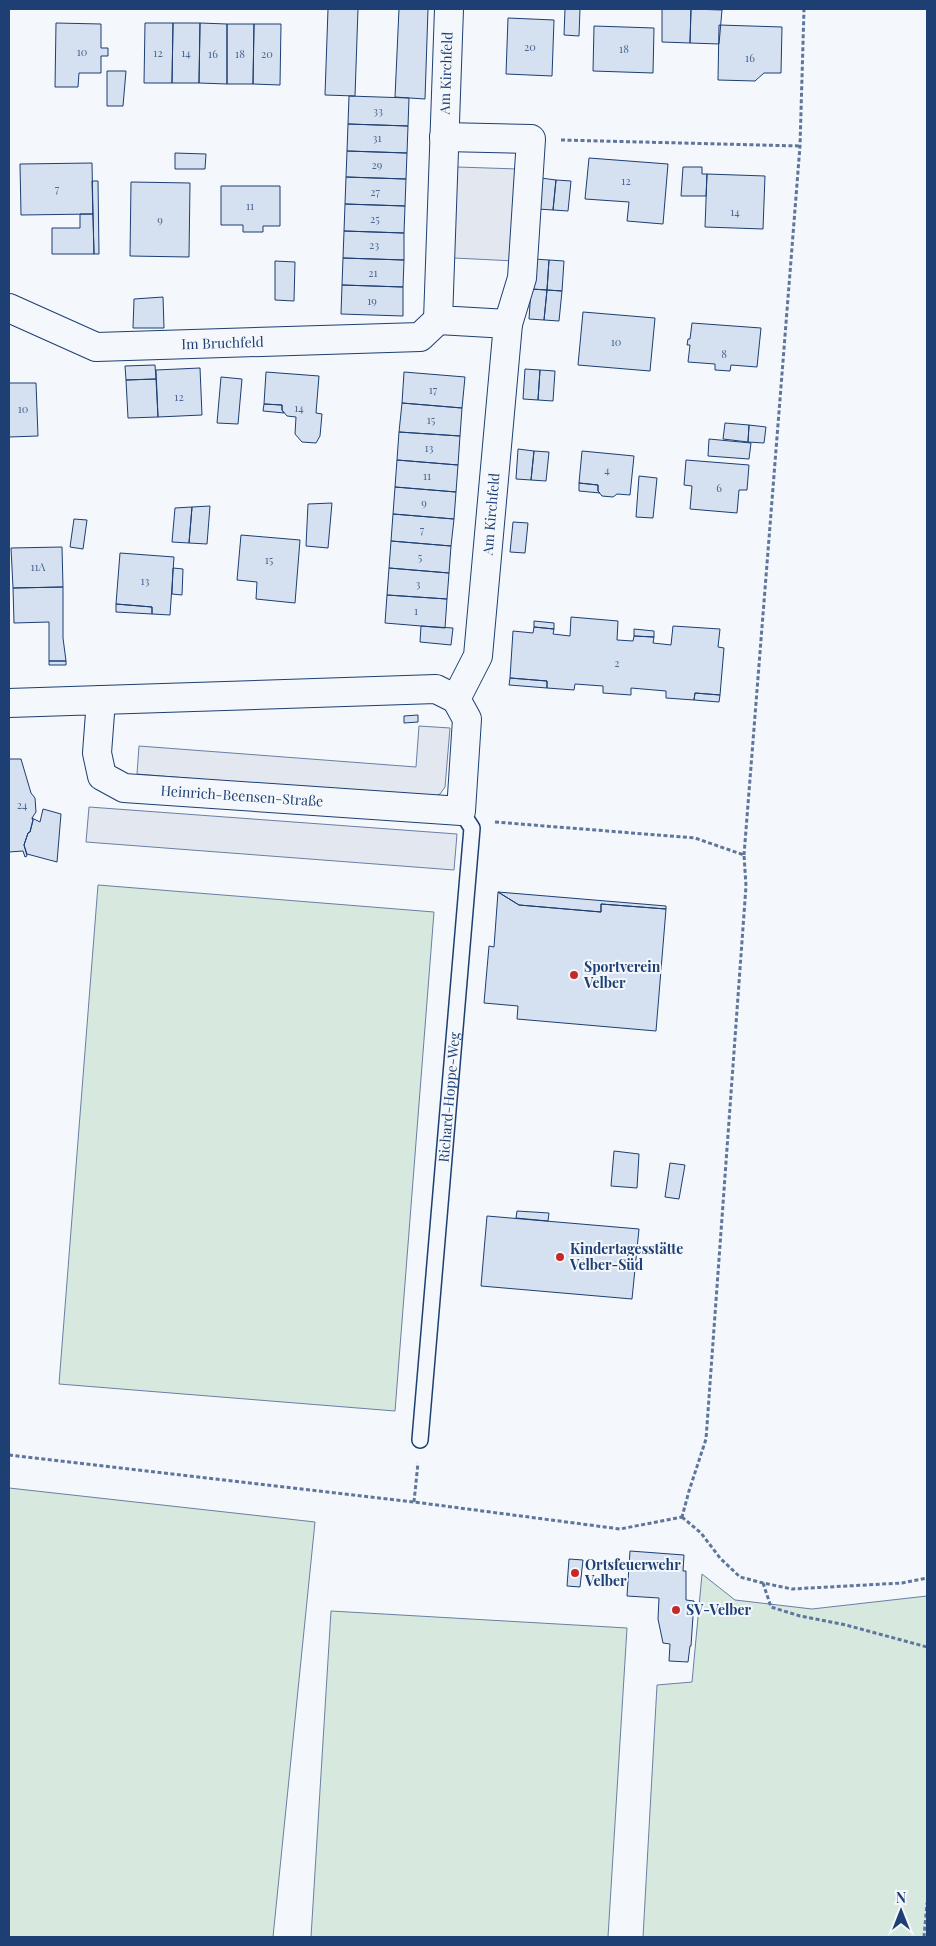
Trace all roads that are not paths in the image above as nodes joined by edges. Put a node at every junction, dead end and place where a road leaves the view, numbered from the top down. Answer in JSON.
{"nodes":[{"id":1,"x":449,"y":9,"type":"edge"},
{"id":2,"x":444,"y":137,"type":"junction"},
{"id":3,"x":9,"y":308,"type":"edge"},
{"id":4,"x":438,"y":320,"type":"junction"},
{"id":5,"x":508,"y":324,"type":"junction"},
{"id":6,"x":456,"y":699,"type":"junction"},
{"id":7,"x":101,"y":700,"type":"junction"},
{"id":8,"x":9,"y":703,"type":"edge"},
{"id":9,"x":461,"y":811,"type":"junction"},
{"id":10,"x":420,"y":1440,"type":"road end"}],
"edges":[{"from":1,"to":2,"type":"street","name":"Am Kirchfeld"},
{"from":2,"to":4,"type":"street","name":"Am Kirchfeld"},
{"from":2,"to":5,"type":"street","name":"Am Kirchfeld"},
{"from":3,"to":4,"type":"street","name":"Im Bruchfeld"},
{"from":4,"to":5,"type":"street"},
{"from":5,"to":6,"type":"street","name":"Am Kirchfeld"},
{"from":6,"to":7,"type":"street"},
{"from":6,"to":9,"type":"street","name":"Richard-Hoppe-Weg"},
{"from":7,"to":8,"type":"street"},
{"from":7,"to":9,"type":"street","name":"Heinrich-Beensen-Straße"},
{"from":9,"to":10,"type":"lane","name":"Richard-Hoppe-Weg"}]}
